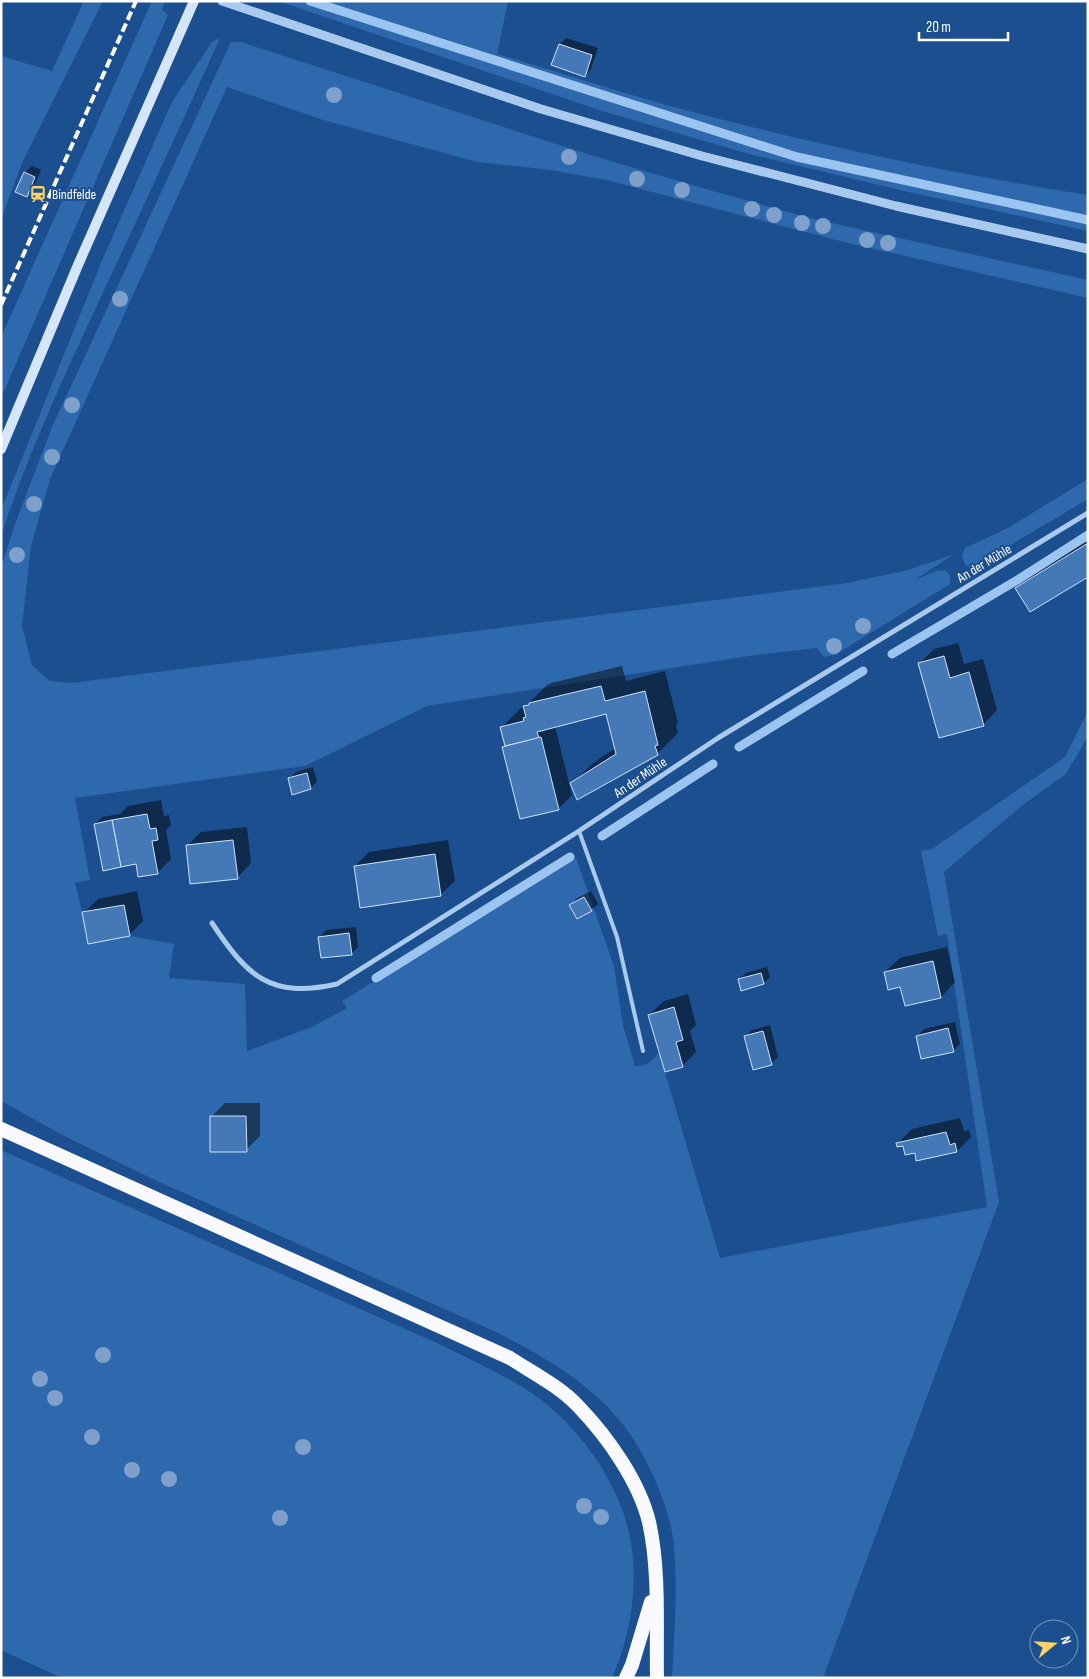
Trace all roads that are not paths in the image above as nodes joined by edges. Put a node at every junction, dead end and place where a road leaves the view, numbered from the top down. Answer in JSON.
{"nodes":[{"id":1,"x":194,"y":1,"type":"edge"},
{"id":2,"x":222,"y":1,"type":"edge"},
{"id":3,"x":1088,"y":249,"type":"edge"},
{"id":4,"x":1,"y":449,"type":"edge"},
{"id":5,"x":1088,"y":513,"type":"edge"},
{"id":6,"x":580,"y":831,"type":"junction"},
{"id":7,"x":212,"y":924,"type":"dead end"},
{"id":8,"x":643,"y":1051,"type":"dead end"},
{"id":9,"x":1,"y":1129,"type":"edge"},
{"id":10,"x":655,"y":1589,"type":"junction"},
{"id":11,"x":626,"y":1678,"type":"edge"},
{"id":12,"x":657,"y":1678,"type":"edge"}],
"edges":[{"from":1,"to":4,"type":"main road"},
{"from":2,"to":3,"type":"street"},
{"from":5,"to":6,"type":"street","name":"An der Mühle"},
{"from":6,"to":7,"type":"street","name":"An der Mühle"},
{"from":6,"to":8,"type":"lane"},
{"from":9,"to":10,"type":"highway"},
{"from":10,"to":11,"type":"highway"},
{"from":10,"to":12,"type":"highway"}]}
